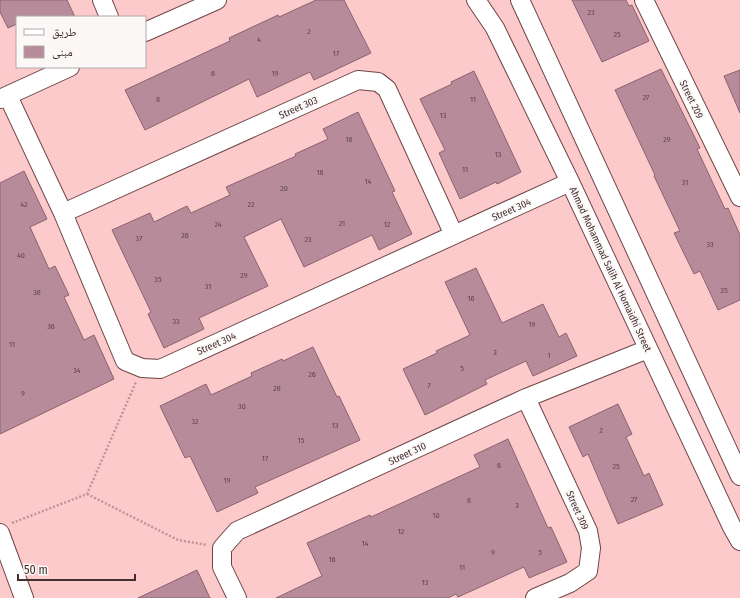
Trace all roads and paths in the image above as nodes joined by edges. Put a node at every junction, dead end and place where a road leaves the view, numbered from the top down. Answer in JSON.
{"nodes":[{"id":1,"x":102,"y":0,"type":"edge"},
{"id":2,"x":217,"y":0,"type":"edge"},
{"id":3,"x":476,"y":0,"type":"edge"},
{"id":4,"x":520,"y":0,"type":"edge"},
{"id":5,"x":644,"y":0,"type":"edge"},
{"id":6,"x":109,"y":16,"type":"edge"},
{"id":7,"x":146,"y":32,"type":"edge"},
{"id":8,"x":68,"y":68,"type":"edge"},
{"id":9,"x":4,"y":97,"type":"edge"},
{"id":10,"x":570,"y":182,"type":"junction"},
{"id":11,"x":740,"y":195,"type":"edge"},
{"id":12,"x":63,"y":213,"type":"junction"},
{"id":13,"x":454,"y":235,"type":"junction"},
{"id":14,"x":648,"y":349,"type":"junction"},
{"id":15,"x":142,"y":368,"type":"junction"},
{"id":16,"x":526,"y":398,"type":"junction"},
{"id":17,"x":740,"y":476,"type":"edge"},
{"id":18,"x":87,"y":494,"type":"junction"},
{"id":19,"x":4,"y":529,"type":"edge"},
{"id":20,"x":740,"y":541,"type":"edge"},
{"id":21,"x":222,"y":548,"type":"junction"},
{"id":22,"x":24,"y":598,"type":"edge"},
{"id":23,"x":238,"y":598,"type":"edge"},
{"id":24,"x":535,"y":598,"type":"edge"}],
"edges":[{"from":1,"to":6,"type":"street"},
{"from":2,"to":7,"type":"street"},
{"from":3,"to":10,"type":"street","name":"Ahmad Mohammad Salih Al Homaidhi Street"},
{"from":4,"to":17,"type":"street"},
{"from":5,"to":11,"type":"street","name":"Street 209"},
{"from":8,"to":9,"type":"street"},
{"from":9,"to":12,"type":"street","name":"Street 304"},
{"from":10,"to":13,"type":"street","name":"Street 304"},
{"from":10,"to":14,"type":"street","name":"Ahmad Mohammad Salih Al Homaidhi Street"},
{"from":12,"to":13,"type":"street","name":"Street 303"},
{"from":12,"to":15,"type":"street","name":"Street 304"},
{"from":13,"to":15,"type":"street","name":"Street 304"},
{"from":14,"to":16,"type":"street","name":"Street 310"},
{"from":14,"to":20,"type":"street","name":"Ahmad Mohammad Salih Al Homaidhi Street"},
{"from":15,"to":18,"type":"path"},
{"from":16,"to":21,"type":"street","name":"Street 310"},
{"from":16,"to":24,"type":"street","name":"Street 309"},
{"from":18,"to":19,"type":"path"},
{"from":18,"to":21,"type":"path"},
{"from":19,"to":22,"type":"street"},
{"from":21,"to":23,"type":"street"}]}
